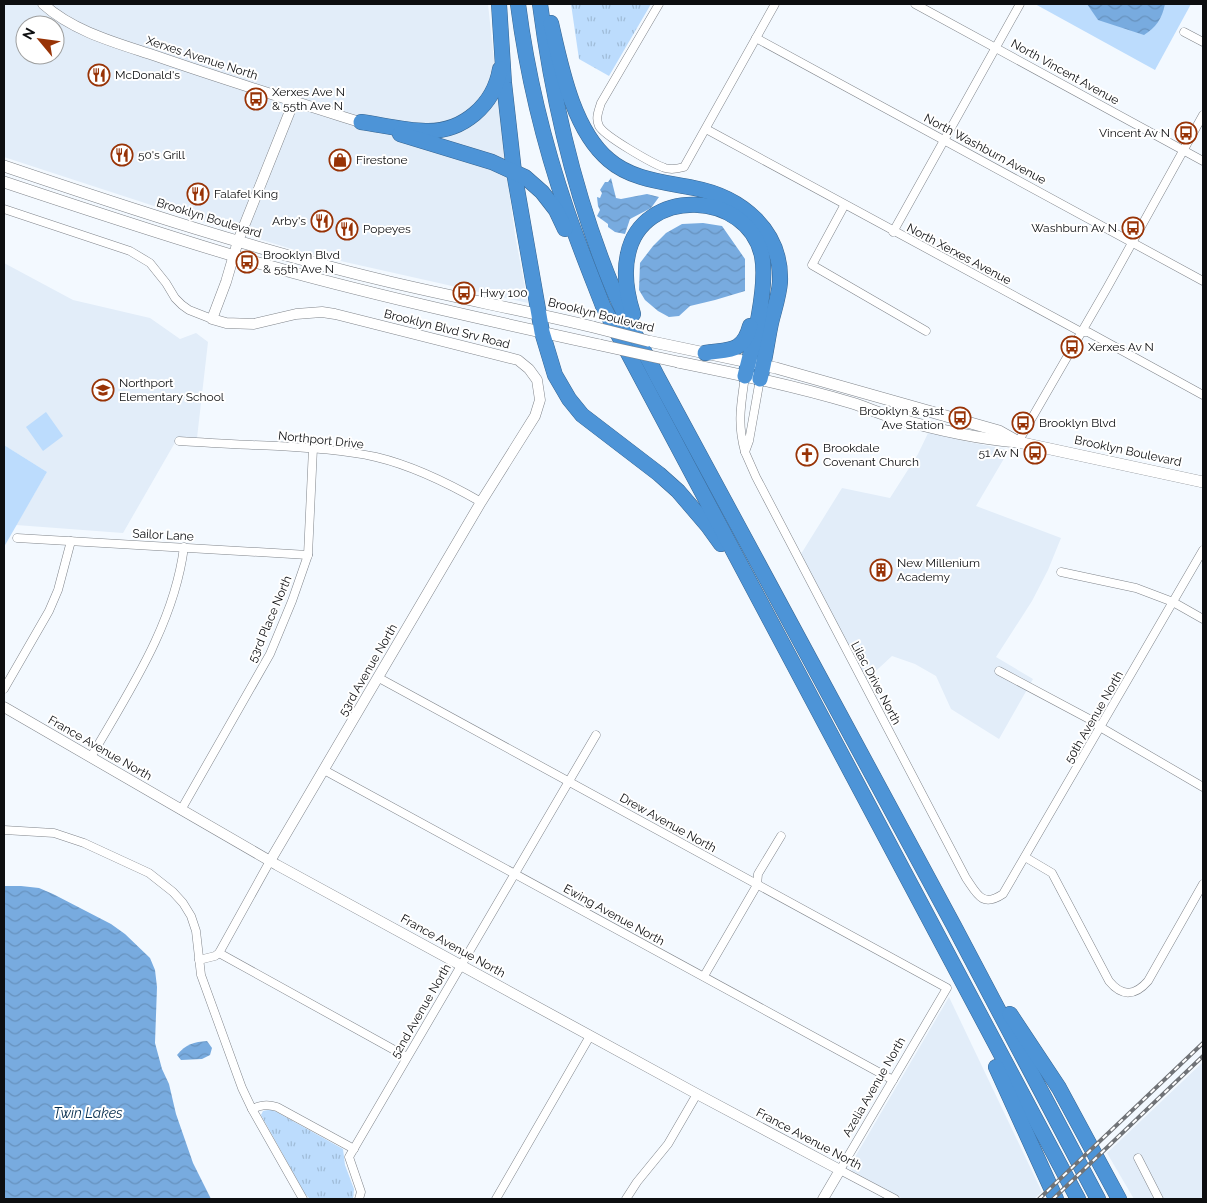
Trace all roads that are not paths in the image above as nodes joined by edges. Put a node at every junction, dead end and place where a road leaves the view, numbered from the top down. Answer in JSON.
{"nodes":[{"id":1,"x":43,"y":4,"type":"edge"},
{"id":2,"x":499,"y":4,"type":"edge"},
{"id":3,"x":518,"y":4,"type":"edge"},
{"id":4,"x":540,"y":4,"type":"edge"},
{"id":5,"x":547,"y":4,"type":"edge"},
{"id":6,"x":659,"y":4,"type":"edge"},
{"id":7,"x":776,"y":4,"type":"edge"},
{"id":8,"x":915,"y":4,"type":"edge"},
{"id":9,"x":1020,"y":4,"type":"edge"},
{"id":10,"x":1184,"y":32,"type":"dead end"},
{"id":11,"x":756,"y":38,"type":"junction"},
{"id":12,"x":1203,"y":42,"type":"edge"},
{"id":13,"x":996,"y":47,"type":"junction"},
{"id":14,"x":502,"y":55,"type":"junction"},
{"id":15,"x":294,"y":100,"type":"junction"},
{"id":16,"x":1203,"y":115,"type":"edge"},
{"id":17,"x":361,"y":122,"type":"junction"},
{"id":18,"x":706,"y":129,"type":"junction"},
{"id":19,"x":400,"y":134,"type":"joint"},
{"id":20,"x":944,"y":140,"type":"junction"},
{"id":21,"x":1183,"y":151,"type":"junction"},
{"id":22,"x":1203,"y":161,"type":"edge"},
{"id":23,"x":4,"y":166,"type":"edge"},
{"id":24,"x":514,"y":172,"type":"junction"},
{"id":25,"x":4,"y":182,"type":"edge"},
{"id":26,"x":844,"y":206,"type":"junction"},
{"id":27,"x":4,"y":208,"type":"edge"},
{"id":28,"x":893,"y":232,"type":"junction"},
{"id":29,"x":238,"y":242,"type":"junction"},
{"id":30,"x":1132,"y":242,"type":"junction"},
{"id":31,"x":234,"y":255,"type":"junction"},
{"id":32,"x":763,"y":271,"type":"junction"},
{"id":33,"x":1203,"y":281,"type":"edge"},
{"id":34,"x":603,"y":306,"type":"junction"},
{"id":35,"x":539,"y":314,"type":"junction"},
{"id":36,"x":212,"y":319,"type":"junction"},
{"id":37,"x":926,"y":331,"type":"dead end"},
{"id":38,"x":542,"y":332,"type":"junction"},
{"id":39,"x":1081,"y":332,"type":"junction"},
{"id":40,"x":705,"y":353,"type":"junction"},
{"id":41,"x":754,"y":370,"type":"junction"},
{"id":42,"x":657,"y":376,"type":"junction"},
{"id":43,"x":537,"y":380,"type":"joint"},
{"id":44,"x":1203,"y":395,"type":"edge"},
{"id":45,"x":180,"y":441,"type":"dead end"},
{"id":46,"x":1018,"y":442,"type":"junction"},
{"id":47,"x":313,"y":448,"type":"junction"},
{"id":48,"x":745,"y":452,"type":"junction"},
{"id":49,"x":1203,"y":482,"type":"edge"},
{"id":50,"x":481,"y":502,"type":"junction"},
{"id":51,"x":17,"y":538,"type":"dead end"},
{"id":52,"x":71,"y":541,"type":"junction"},
{"id":53,"x":184,"y":547,"type":"junction"},
{"id":54,"x":1203,"y":550,"type":"edge"},
{"id":55,"x":308,"y":554,"type":"junction"},
{"id":56,"x":1062,"y":572,"type":"dead end"},
{"id":57,"x":758,"y":598,"type":"junction"},
{"id":58,"x":1173,"y":602,"type":"junction"},
{"id":59,"x":1203,"y":619,"type":"edge"},
{"id":60,"x":999,"y":672,"type":"dead end"},
{"id":61,"x":379,"y":678,"type":"junction"},
{"id":62,"x":4,"y":689,"type":"edge"},
{"id":63,"x":4,"y":707,"type":"edge"},
{"id":64,"x":1100,"y":728,"type":"junction"},
{"id":65,"x":596,"y":735,"type":"dead end"},
{"id":66,"x":91,"y":757,"type":"junction"},
{"id":67,"x":324,"y":770,"type":"junction"},
{"id":68,"x":568,"y":782,"type":"junction"},
{"id":69,"x":1203,"y":787,"type":"edge"},
{"id":70,"x":181,"y":810,"type":"junction"},
{"id":71,"x":4,"y":830,"type":"edge"},
{"id":72,"x":781,"y":836,"type":"dead end"},
{"id":73,"x":1024,"y":857,"type":"junction"},
{"id":74,"x":270,"y":861,"type":"junction"},
{"id":75,"x":514,"y":873,"type":"junction"},
{"id":76,"x":1203,"y":884,"type":"edge"},
{"id":77,"x":758,"y":885,"type":"junction"},
{"id":78,"x":1003,"y":894,"type":"joint"},
{"id":79,"x":954,"y":926,"type":"junction"},
{"id":80,"x":219,"y":953,"type":"junction"},
{"id":81,"x":199,"y":960,"type":"junction"},
{"id":82,"x":460,"y":965,"type":"junction"},
{"id":83,"x":704,"y":976,"type":"junction"},
{"id":84,"x":947,"y":988,"type":"joint"},
{"id":85,"x":980,"y":1016,"type":"junction"},
{"id":86,"x":590,"y":1036,"type":"junction"},
{"id":87,"x":407,"y":1057,"type":"junction"},
{"id":88,"x":893,"y":1080,"type":"junction"},
{"id":89,"x":697,"y":1094,"type":"junction"},
{"id":90,"x":252,"y":1109,"type":"junction"},
{"id":91,"x":354,"y":1149,"type":"junction"},
{"id":92,"x":1138,"y":1158,"type":"dead end"},
{"id":93,"x":840,"y":1170,"type":"junction"},
{"id":94,"x":303,"y":1199,"type":"edge"},
{"id":95,"x":359,"y":1199,"type":"edge"},
{"id":96,"x":496,"y":1199,"type":"edge"},
{"id":97,"x":626,"y":1199,"type":"edge"},
{"id":98,"x":823,"y":1199,"type":"edge"},
{"id":99,"x":895,"y":1199,"type":"edge"},
{"id":100,"x":1056,"y":1199,"type":"edge"},
{"id":101,"x":1078,"y":1199,"type":"edge"},
{"id":102,"x":1098,"y":1199,"type":"edge"},
{"id":103,"x":1119,"y":1199,"type":"edge"},
{"id":104,"x":1159,"y":1199,"type":"edge"}],
"edges":[{"from":1,"to":15,"type":"street","name":"Xerxes Avenue North"},
{"from":2,"to":14,"type":"highway"},
{"from":3,"to":34,"type":"highway"},
{"from":4,"to":42,"type":"highway"},
{"from":5,"to":41,"type":"highway"},
{"from":6,"to":18,"type":"street"},
{"from":7,"to":11,"type":"street"},
{"from":8,"to":13,"type":"street","name":"North Vincent Avenue"},
{"from":9,"to":13,"type":"street"},
{"from":10,"to":12,"type":"street"},
{"from":11,"to":18,"type":"street"},
{"from":11,"to":20,"type":"street","name":"North Washburn Avenue"},
{"from":13,"to":20,"type":"street"},
{"from":13,"to":21,"type":"street","name":"North Vincent Avenue"},
{"from":14,"to":17,"type":"highway"},
{"from":14,"to":24,"type":"highway"},
{"from":15,"to":17,"type":"street","name":"Xerxes Avenue North"},
{"from":15,"to":29,"type":"street"},
{"from":16,"to":21,"type":"street"},
{"from":17,"to":19,"type":"street","name":"Xerxes Avenue North"},
{"from":18,"to":26,"type":"street","name":"North Xerxes Avenue"},
{"from":19,"to":24,"type":"highway"},
{"from":20,"to":28,"type":"street"},
{"from":20,"to":30,"type":"street","name":"North Washburn Avenue"},
{"from":21,"to":22,"type":"street","name":"North Vincent Avenue"},
{"from":21,"to":30,"type":"street"},
{"from":23,"to":29,"type":"main road","name":"Brooklyn Boulevard"},
{"from":24,"to":34,"type":"highway"},
{"from":24,"to":35,"type":"highway"},
{"from":25,"to":31,"type":"main road","name":"Brooklyn Boulevard"},
{"from":26,"to":28,"type":"street","name":"North Xerxes Avenue"},
{"from":26,"to":37,"type":"street"},
{"from":27,"to":36,"type":"street"},
{"from":28,"to":39,"type":"street","name":"North Xerxes Avenue"},
{"from":29,"to":31,"type":"street"},
{"from":29,"to":35,"type":"main road","name":"Brooklyn Boulevard"},
{"from":30,"to":33,"type":"street","name":"North Washburn Avenue"},
{"from":30,"to":39,"type":"street"},
{"from":31,"to":36,"type":"street"},
{"from":31,"to":38,"type":"main road","name":"Brooklyn Boulevard"},
{"from":32,"to":40,"type":"highway"},
{"from":32,"to":41,"type":"highway"},
{"from":32,"to":42,"type":"highway"},
{"from":34,"to":57,"type":"highway"},
{"from":35,"to":38,"type":"highway"},
{"from":35,"to":40,"type":"main road","name":"Brooklyn Boulevard","bridge":true},
{"from":36,"to":43,"type":"street","name":"Brooklyn Blvd Srv Road"},
{"from":38,"to":41,"type":"main road","name":"Brooklyn Boulevard","bridge":true},
{"from":38,"to":57,"type":"highway"},
{"from":39,"to":44,"type":"street","name":"North Xerxes Avenue"},
{"from":39,"to":46,"type":"street"},
{"from":40,"to":41,"type":"main road","name":"Brooklyn Boulevard"},
{"from":41,"to":46,"type":"main road","name":"Brooklyn Boulevard"},
{"from":41,"to":48,"type":"street"},
{"from":41,"to":48,"type":"street","name":"Lilac Drive North"},
{"from":42,"to":79,"type":"highway"},
{"from":43,"to":50,"type":"street","name":"53rd Avenue North"},
{"from":45,"to":47,"type":"street","name":"Northport Drive"},
{"from":46,"to":49,"type":"main road","name":"Brooklyn Boulevard"},
{"from":47,"to":50,"type":"street","name":"Northport Drive"},
{"from":47,"to":55,"type":"street","name":"53rd Place North"},
{"from":48,"to":78,"type":"street","name":"Lilac Drive North"},
{"from":50,"to":61,"type":"street","name":"53rd Avenue North"},
{"from":51,"to":52,"type":"street","name":"Sailor Lane"},
{"from":52,"to":53,"type":"street","name":"Sailor Lane"},
{"from":52,"to":62,"type":"street"},
{"from":53,"to":55,"type":"street","name":"Sailor Lane"},
{"from":53,"to":66,"type":"street"},
{"from":54,"to":58,"type":"street","name":"50th Avenue North"},
{"from":55,"to":70,"type":"street","name":"53rd Place North"},
{"from":56,"to":58,"type":"street"},
{"from":57,"to":85,"type":"highway"},
{"from":58,"to":59,"type":"street"},
{"from":58,"to":64,"type":"street","name":"50th Avenue North"},
{"from":60,"to":64,"type":"street"},
{"from":61,"to":67,"type":"street","name":"53rd Avenue North"},
{"from":61,"to":68,"type":"street","name":"Drew Avenue North"},
{"from":63,"to":66,"type":"street","name":"France Avenue North"},
{"from":64,"to":69,"type":"street"},
{"from":64,"to":73,"type":"street","name":"50th Avenue North"},
{"from":65,"to":68,"type":"street","name":"52nd Avenue North"},
{"from":66,"to":70,"type":"street","name":"France Avenue North"},
{"from":67,"to":74,"type":"street","name":"53rd Avenue North"},
{"from":67,"to":75,"type":"street","name":"Ewing Avenue North"},
{"from":68,"to":75,"type":"street","name":"52nd Avenue North"},
{"from":68,"to":77,"type":"street","name":"Drew Avenue North"},
{"from":70,"to":74,"type":"street","name":"France Avenue North"},
{"from":71,"to":81,"type":"street"},
{"from":72,"to":77,"type":"street"},
{"from":73,"to":76,"type":"street"},
{"from":73,"to":78,"type":"street","name":"50th Avenue North"},
{"from":74,"to":80,"type":"street","name":"53rd Avenue North"},
{"from":74,"to":82,"type":"street","name":"France Avenue North"},
{"from":75,"to":82,"type":"street","name":"52nd Avenue North"},
{"from":75,"to":83,"type":"street","name":"Ewing Avenue North"},
{"from":77,"to":83,"type":"street"},
{"from":77,"to":84,"type":"street","name":"Drew Avenue North"},
{"from":79,"to":102,"type":"highway"},
{"from":79,"to":103,"type":"highway"},
{"from":80,"to":81,"type":"street"},
{"from":80,"to":87,"type":"street"},
{"from":81,"to":90,"type":"street"},
{"from":82,"to":86,"type":"street","name":"France Avenue North"},
{"from":82,"to":87,"type":"street","name":"52nd Avenue North"},
{"from":83,"to":88,"type":"street","name":"Ewing Avenue North"},
{"from":84,"to":88,"type":"street","name":"Azelia Avenue North"},
{"from":85,"to":100,"type":"highway"},
{"from":85,"to":101,"type":"highway"},
{"from":86,"to":89,"type":"street","name":"France Avenue North"},
{"from":86,"to":96,"type":"street"},
{"from":87,"to":91,"type":"street","name":"52nd Avenue North"},
{"from":88,"to":93,"type":"street","name":"Azelia Avenue North"},
{"from":89,"to":93,"type":"street","name":"France Avenue North"},
{"from":89,"to":97,"type":"street"},
{"from":90,"to":91,"type":"street"},
{"from":90,"to":94,"type":"street"},
{"from":91,"to":95,"type":"street","name":"52nd Avenue North"},
{"from":92,"to":104,"type":"street"},
{"from":93,"to":98,"type":"street","name":"Azelia Avenue North"},
{"from":93,"to":99,"type":"street","name":"France Avenue North"}]}
